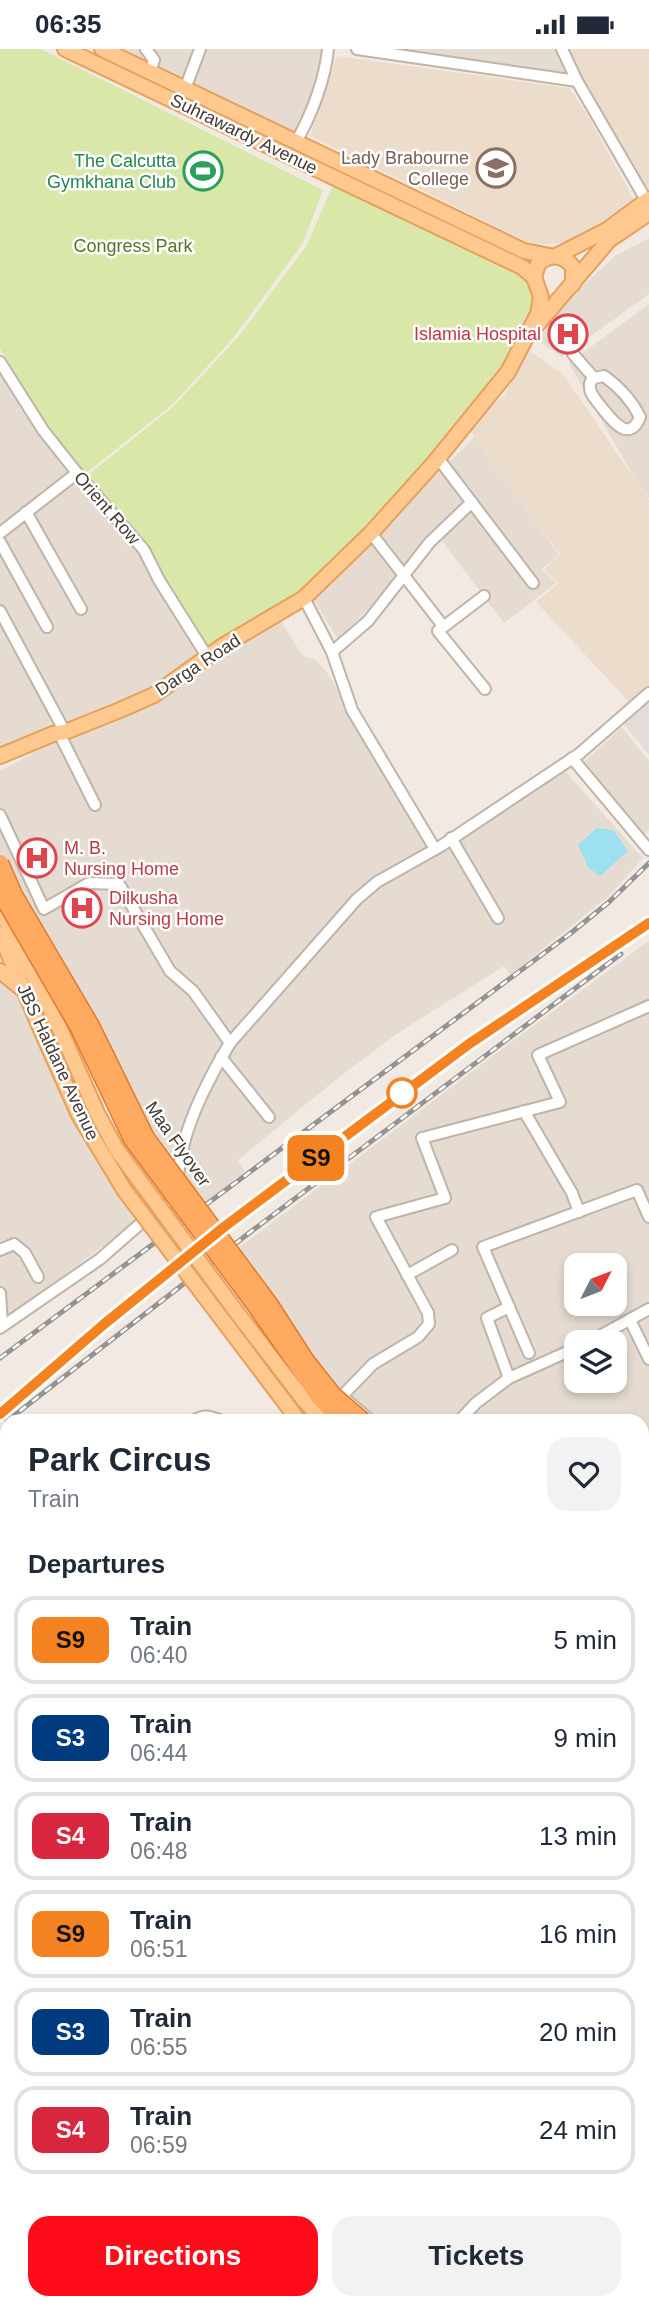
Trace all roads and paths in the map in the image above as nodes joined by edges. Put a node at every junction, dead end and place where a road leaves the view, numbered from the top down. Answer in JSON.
{"nodes":[{"id":1,"x":65,"y":49,"type":"edge"},
{"id":2,"x":102,"y":49,"type":"edge"},
{"id":3,"x":146,"y":49,"type":"edge"},
{"id":4,"x":200,"y":49,"type":"edge"},
{"id":5,"x":328,"y":49,"type":"edge"},
{"id":6,"x":357,"y":49,"type":"edge"},
{"id":7,"x":562,"y":49,"type":"edge"},
{"id":8,"x":150,"y":72,"type":"junction"},
{"id":9,"x":577,"y":81,"type":"junction"},
{"id":10,"x":185,"y":89,"type":"junction"},
{"id":11,"x":296,"y":142,"type":"junction"},
{"id":12,"x":648,"y":204,"type":"edge"},
{"id":13,"x":553,"y":256,"type":"junction"},
{"id":14,"x":535,"y":281,"type":"junction"},
{"id":15,"x":569,"y":288,"type":"junction"},
{"id":16,"x":530,"y":334,"type":"junction"},
{"id":17,"x":573,"y":354,"type":"dead end"},
{"id":18,"x":0,"y":362,"type":"edge"},
{"id":19,"x":594,"y":378,"type":"junction"},
{"id":20,"x":438,"y":458,"type":"junction"},
{"id":21,"x":77,"y":473,"type":"junction"},
{"id":22,"x":472,"y":502,"type":"junction"},
{"id":23,"x":26,"y":512,"type":"junction"},
{"id":24,"x":0,"y":533,"type":"edge"},
{"id":25,"x":371,"y":533,"type":"junction"},
{"id":26,"x":0,"y":542,"type":"edge"},
{"id":27,"x":404,"y":575,"type":"junction"},
{"id":28,"x":533,"y":583,"type":"dead end"},
{"id":29,"x":484,"y":596,"type":"dead end"},
{"id":30,"x":304,"y":599,"type":"junction"},
{"id":31,"x":80,"y":609,"type":"dead end"},
{"id":32,"x":0,"y":611,"type":"edge"},
{"id":33,"x":440,"y":622,"type":"dead end"},
{"id":34,"x":47,"y":627,"type":"dead end"},
{"id":35,"x":332,"y":652,"type":"junction"},
{"id":36,"x":208,"y":657,"type":"junction"},
{"id":37,"x":485,"y":689,"type":"dead end"},
{"id":38,"x":649,"y":693,"type":"edge"},
{"id":39,"x":62,"y":732,"type":"junction"},
{"id":40,"x":0,"y":756,"type":"edge"},
{"id":41,"x":572,"y":758,"type":"junction"},
{"id":42,"x":94,"y":805,"type":"dead end"},
{"id":43,"x":0,"y":815,"type":"edge"},
{"id":44,"x":451,"y":838,"type":"junction"},
{"id":45,"x":435,"y":849,"type":"junction"},
{"id":46,"x":649,"y":850,"type":"edge"},
{"id":47,"x":0,"y":863,"type":"edge"},
{"id":48,"x":0,"y":892,"type":"edge"},
{"id":49,"x":0,"y":908,"type":"edge"},
{"id":50,"x":498,"y":918,"type":"dead end"},
{"id":51,"x":0,"y":934,"type":"edge"},
{"id":52,"x":0,"y":971,"type":"edge"},
{"id":53,"x":25,"y":991,"type":"junction"},
{"id":54,"x":649,"y":1006,"type":"edge"},
{"id":55,"x":230,"y":1043,"type":"junction"},
{"id":56,"x":221,"y":1057,"type":"junction"},
{"id":57,"x":524,"y":1111,"type":"junction"},
{"id":58,"x":269,"y":1117,"type":"dead end"},
{"id":59,"x":579,"y":1212,"type":"junction"},
{"id":60,"x":649,"y":1217,"type":"edge"},
{"id":61,"x":0,"y":1250,"type":"edge"},
{"id":62,"x":452,"y":1250,"type":"dead end"},
{"id":63,"x":407,"y":1276,"type":"junction"},
{"id":64,"x":38,"y":1277,"type":"dead end"},
{"id":65,"x":0,"y":1293,"type":"edge"},
{"id":66,"x":509,"y":1307,"type":"junction"},
{"id":67,"x":649,"y":1309,"type":"edge"},
{"id":68,"x":630,"y":1320,"type":"junction"},
{"id":69,"x":1,"y":1327,"type":"edge"},
{"id":70,"x":611,"y":1330,"type":"edge"},
{"id":71,"x":529,"y":1353,"type":"dead end"},
{"id":72,"x":564,"y":1354,"type":"edge"},
{"id":73,"x":649,"y":1359,"type":"edge"},
{"id":74,"x":509,"y":1378,"type":"junction"},
{"id":75,"x":294,"y":1414,"type":"edge"},
{"id":76,"x":317,"y":1414,"type":"edge"},
{"id":77,"x":335,"y":1414,"type":"edge"},
{"id":78,"x":355,"y":1414,"type":"edge"},
{"id":79,"x":363,"y":1414,"type":"edge"},
{"id":80,"x":466,"y":1414,"type":"edge"}],
"edges":[{"from":1,"to":14,"type":"main road","name":"Suhrawardy Avenue"},
{"from":2,"to":8,"type":"main road","name":"Suhrawardy Avenue"},
{"from":3,"to":8,"type":"street"},
{"from":4,"to":10,"type":"street"},
{"from":5,"to":11,"type":"street"},
{"from":6,"to":9,"type":"street"},
{"from":7,"to":9,"type":"street"},
{"from":8,"to":10,"type":"main road","name":"Suhrawardy Avenue"},
{"from":9,"to":12,"type":"street"},
{"from":10,"to":11,"type":"main road","name":"Suhrawardy Avenue"},
{"from":11,"to":13,"type":"main road","name":"Suhrawardy Avenue"},
{"from":12,"to":13,"type":"main road"},
{"from":12,"to":15,"type":"main road","name":"Darga Road"},
{"from":13,"to":14,"type":"main road"},
{"from":13,"to":15,"type":"main road"},
{"from":14,"to":15,"type":"main road"},
{"from":14,"to":16,"type":"main road","name":"Darga Road"},
{"from":15,"to":16,"type":"main road","name":"Darga Road"},
{"from":16,"to":20,"type":"main road","name":"Darga Road"},
{"from":17,"to":19,"type":"street"},
{"from":18,"to":21,"type":"street","name":"Orient Row"},
{"from":19,"to":19,"type":"street"},
{"from":20,"to":22,"type":"street"},
{"from":20,"to":25,"type":"main road","name":"Darga Road"},
{"from":21,"to":23,"type":"street"},
{"from":21,"to":36,"type":"street","name":"Orient Row"},
{"from":22,"to":27,"type":"street"},
{"from":22,"to":28,"type":"street"},
{"from":23,"to":24,"type":"street"},
{"from":23,"to":31,"type":"street"},
{"from":25,"to":27,"type":"street"},
{"from":25,"to":30,"type":"main road","name":"Darga Road"},
{"from":26,"to":34,"type":"street"},
{"from":27,"to":33,"type":"street"},
{"from":27,"to":35,"type":"street"},
{"from":29,"to":37,"type":"street"},
{"from":30,"to":35,"type":"street"},
{"from":30,"to":36,"type":"main road","name":"Darga Road"},
{"from":32,"to":39,"type":"street"},
{"from":35,"to":45,"type":"street"},
{"from":36,"to":39,"type":"main road","name":"Darga Road"},
{"from":38,"to":41,"type":"street"},
{"from":39,"to":40,"type":"main road","name":"Darga Road"},
{"from":39,"to":42,"type":"street"},
{"from":41,"to":44,"type":"street"},
{"from":41,"to":46,"type":"street"},
{"from":43,"to":55,"type":"street"},
{"from":44,"to":45,"type":"street"},
{"from":44,"to":50,"type":"street"},
{"from":45,"to":55,"type":"street"},
{"from":47,"to":78,"type":"highway","name":"Maa Flyover","bridge":true},
{"from":48,"to":77,"type":"highway","name":"Maa Flyover","bridge":true},
{"from":49,"to":76,"type":"main road","name":"JBS Haldane Avenue","bridge":true},
{"from":51,"to":53,"type":"main road","name":"JBS Haldane Avenue"},
{"from":52,"to":53,"type":"main road"},
{"from":53,"to":75,"type":"main road","name":"JBS Haldane Avenue","bridge":true},
{"from":54,"to":57,"type":"street"},
{"from":55,"to":56,"type":"street"},
{"from":56,"to":58,"type":"street"},
{"from":56,"to":69,"type":"street"},
{"from":57,"to":59,"type":"street"},
{"from":57,"to":63,"type":"street"},
{"from":59,"to":60,"type":"street"},
{"from":59,"to":66,"type":"street"},
{"from":61,"to":64,"type":"street"},
{"from":62,"to":63,"type":"street"},
{"from":63,"to":79,"type":"street"},
{"from":65,"to":69,"type":"street"},
{"from":66,"to":71,"type":"street"},
{"from":66,"to":74,"type":"street"},
{"from":67,"to":68,"type":"street"},
{"from":68,"to":70,"type":"street"},
{"from":68,"to":73,"type":"street"},
{"from":72,"to":74,"type":"street"},
{"from":74,"to":80,"type":"street"}]}
